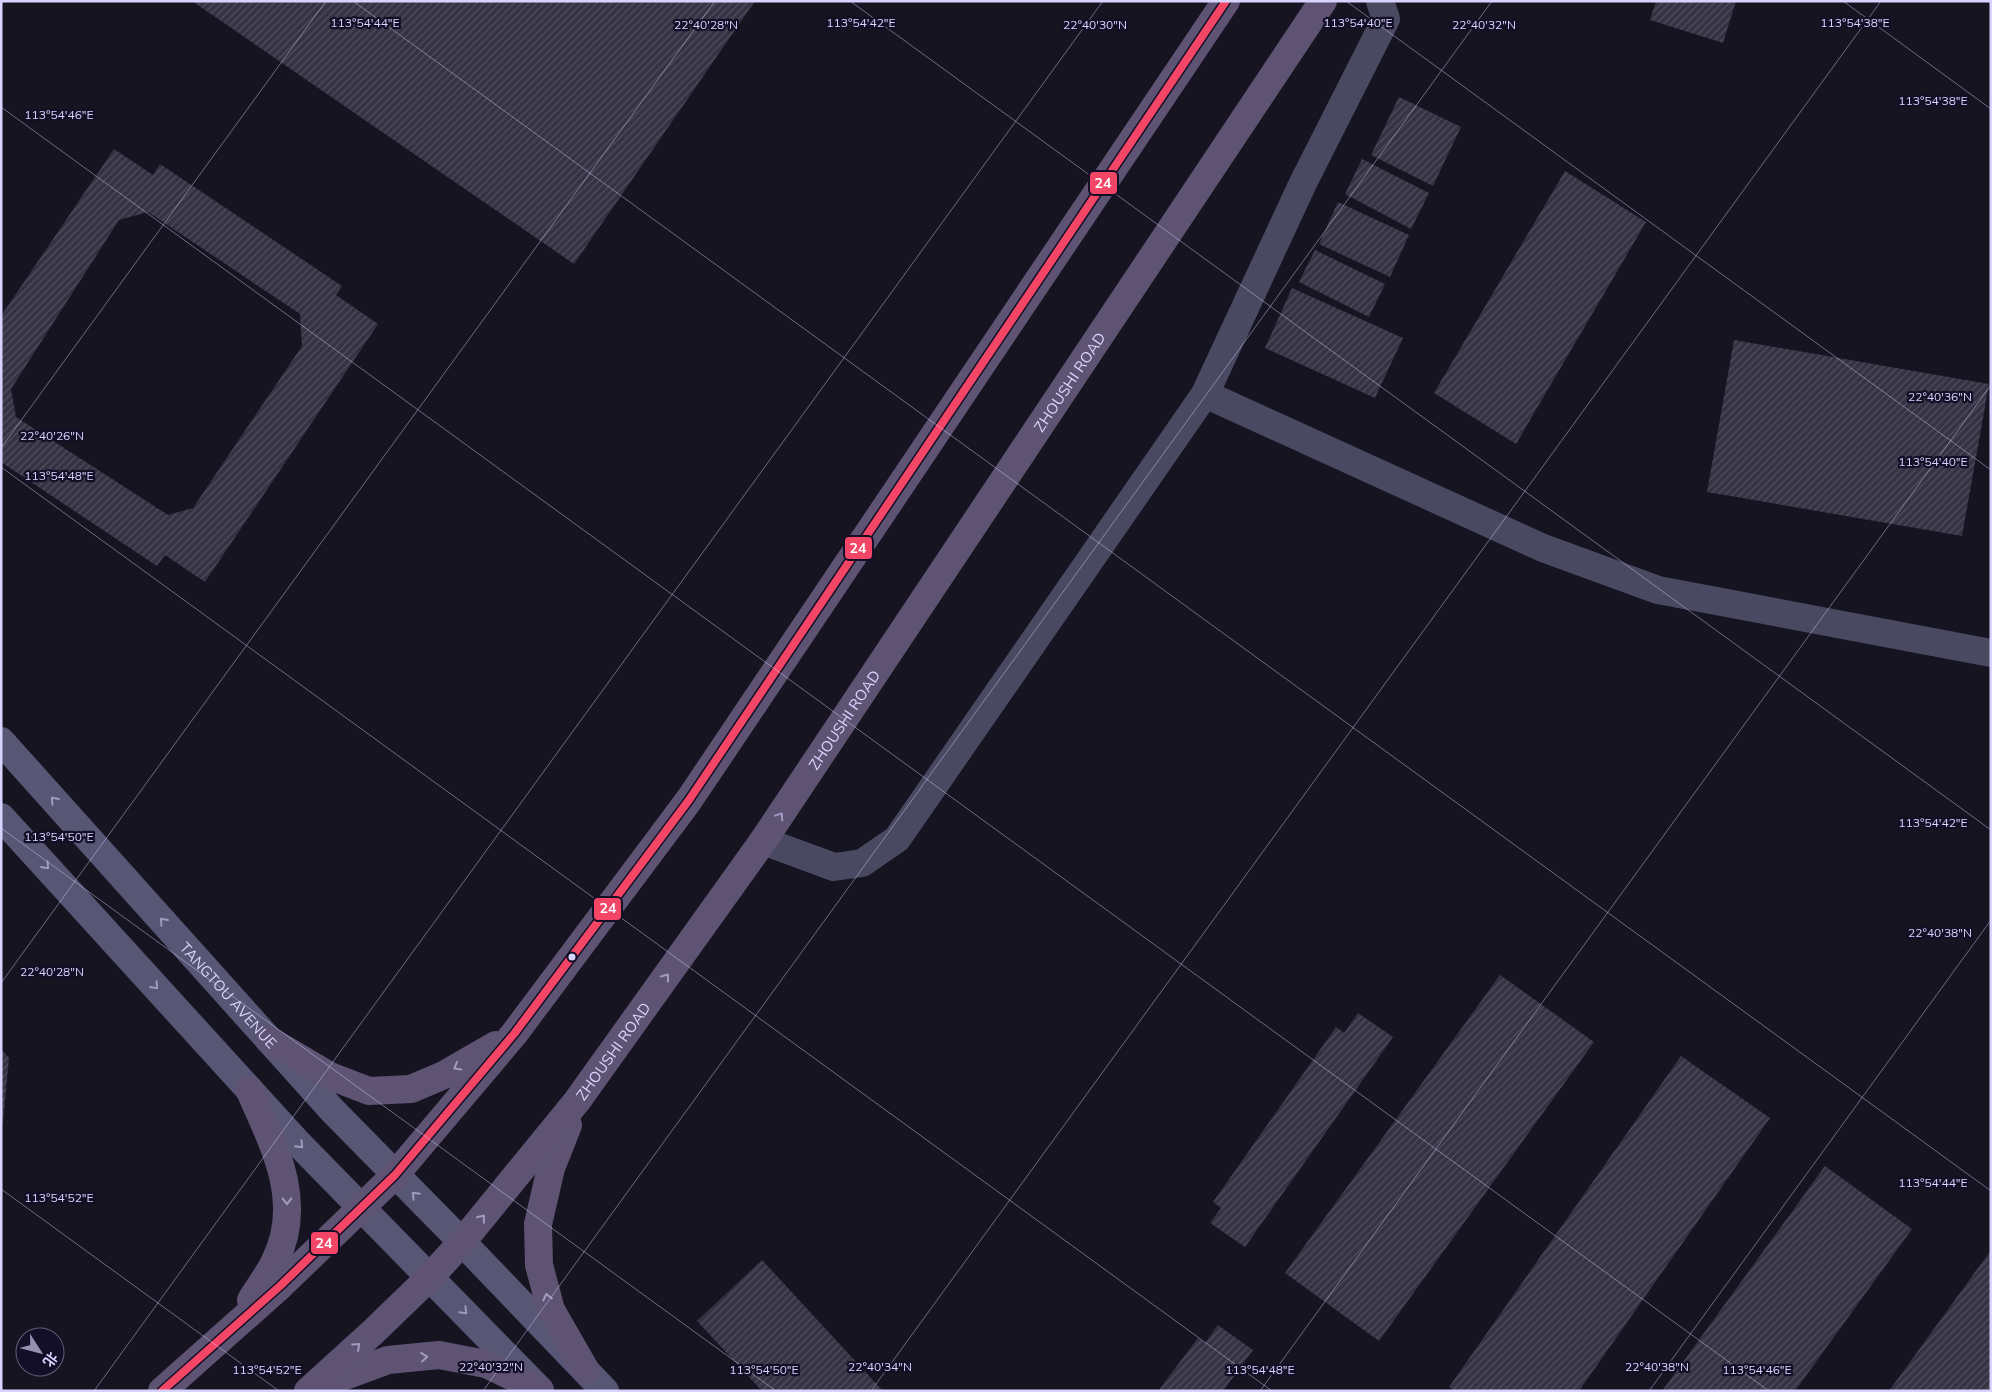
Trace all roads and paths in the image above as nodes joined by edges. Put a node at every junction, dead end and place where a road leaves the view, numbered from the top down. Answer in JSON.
{"nodes":[{"id":1,"x":1226,"y":1,"type":"edge"},
{"id":2,"x":1323,"y":1,"type":"edge"},
{"id":3,"x":1380,"y":1,"type":"edge"},
{"id":4,"x":1205,"y":394,"type":"junction"},
{"id":5,"x":1991,"y":653,"type":"edge"},
{"id":6,"x":1,"y":741,"type":"edge"},
{"id":7,"x":1,"y":817,"type":"edge"},
{"id":8,"x":763,"y":841,"type":"junction"},
{"id":9,"x":514,"y":1034,"type":"junction"},
{"id":10,"x":269,"y":1040,"type":"junction"},
{"id":11,"x":249,"y":1090,"type":"junction"},
{"id":12,"x":578,"y":1101,"type":"junction"},
{"id":13,"x":395,"y":1175,"type":"junction"},
{"id":14,"x":362,"y":1209,"type":"junction"},
{"id":15,"x":462,"y":1242,"type":"junction"},
{"id":16,"x":431,"y":1276,"type":"junction"},
{"id":17,"x":214,"y":1345,"type":"junction"},
{"id":18,"x":586,"y":1370,"type":"junction"},
{"id":19,"x":309,"y":1390,"type":"edge"},
{"id":20,"x":541,"y":1390,"type":"edge"},
{"id":21,"x":162,"y":1391,"type":"edge"},
{"id":22,"x":605,"y":1391,"type":"edge"}],
"edges":[{"from":1,"to":9,"type":"main road"},
{"from":8,"to":2,"type":"main road","name":"ZHOUSHI ROAD","one_way":true},
{"from":3,"to":4,"type":"street"},
{"from":4,"to":5,"type":"street"},
{"from":4,"to":8,"type":"street"},
{"from":10,"to":6,"type":"main road","name":"TANGTOU AVENUE","one_way":true},
{"from":7,"to":11,"type":"main road","one_way":true},
{"from":12,"to":8,"type":"main road","name":"ZHOUSHI ROAD","one_way":true},
{"from":9,"to":10,"type":"main road","one_way":true},
{"from":9,"to":13,"type":"main road"},
{"from":10,"to":13,"type":"main road","name":"TANGTOU AVENUE"},
{"from":11,"to":14,"type":"main road","one_way":true},
{"from":11,"to":17,"type":"main road","one_way":true},
{"from":15,"to":12,"type":"main road","name":"ZHOUSHI ROAD","one_way":true},
{"from":18,"to":12,"type":"main road","one_way":true},
{"from":13,"to":14,"type":"main road"},
{"from":15,"to":13,"type":"main road","name":"TANGTOU AVENUE","one_way":true},
{"from":14,"to":16,"type":"main road"},
{"from":14,"to":17,"type":"main road"},
{"from":15,"to":16,"type":"main road","name":"ZHOUSHI ROAD"},
{"from":15,"to":18,"type":"main road","name":"TANGTOU AVENUE"},
{"from":19,"to":16,"type":"main road","name":"ZHOUSHI ROAD","one_way":true},
{"from":16,"to":20,"type":"main road","one_way":true},
{"from":17,"to":21,"type":"main road"},
{"from":18,"to":22,"type":"main road","name":"TANGTOU AVENUE"},
{"from":19,"to":20,"type":"main road","one_way":true}]}
